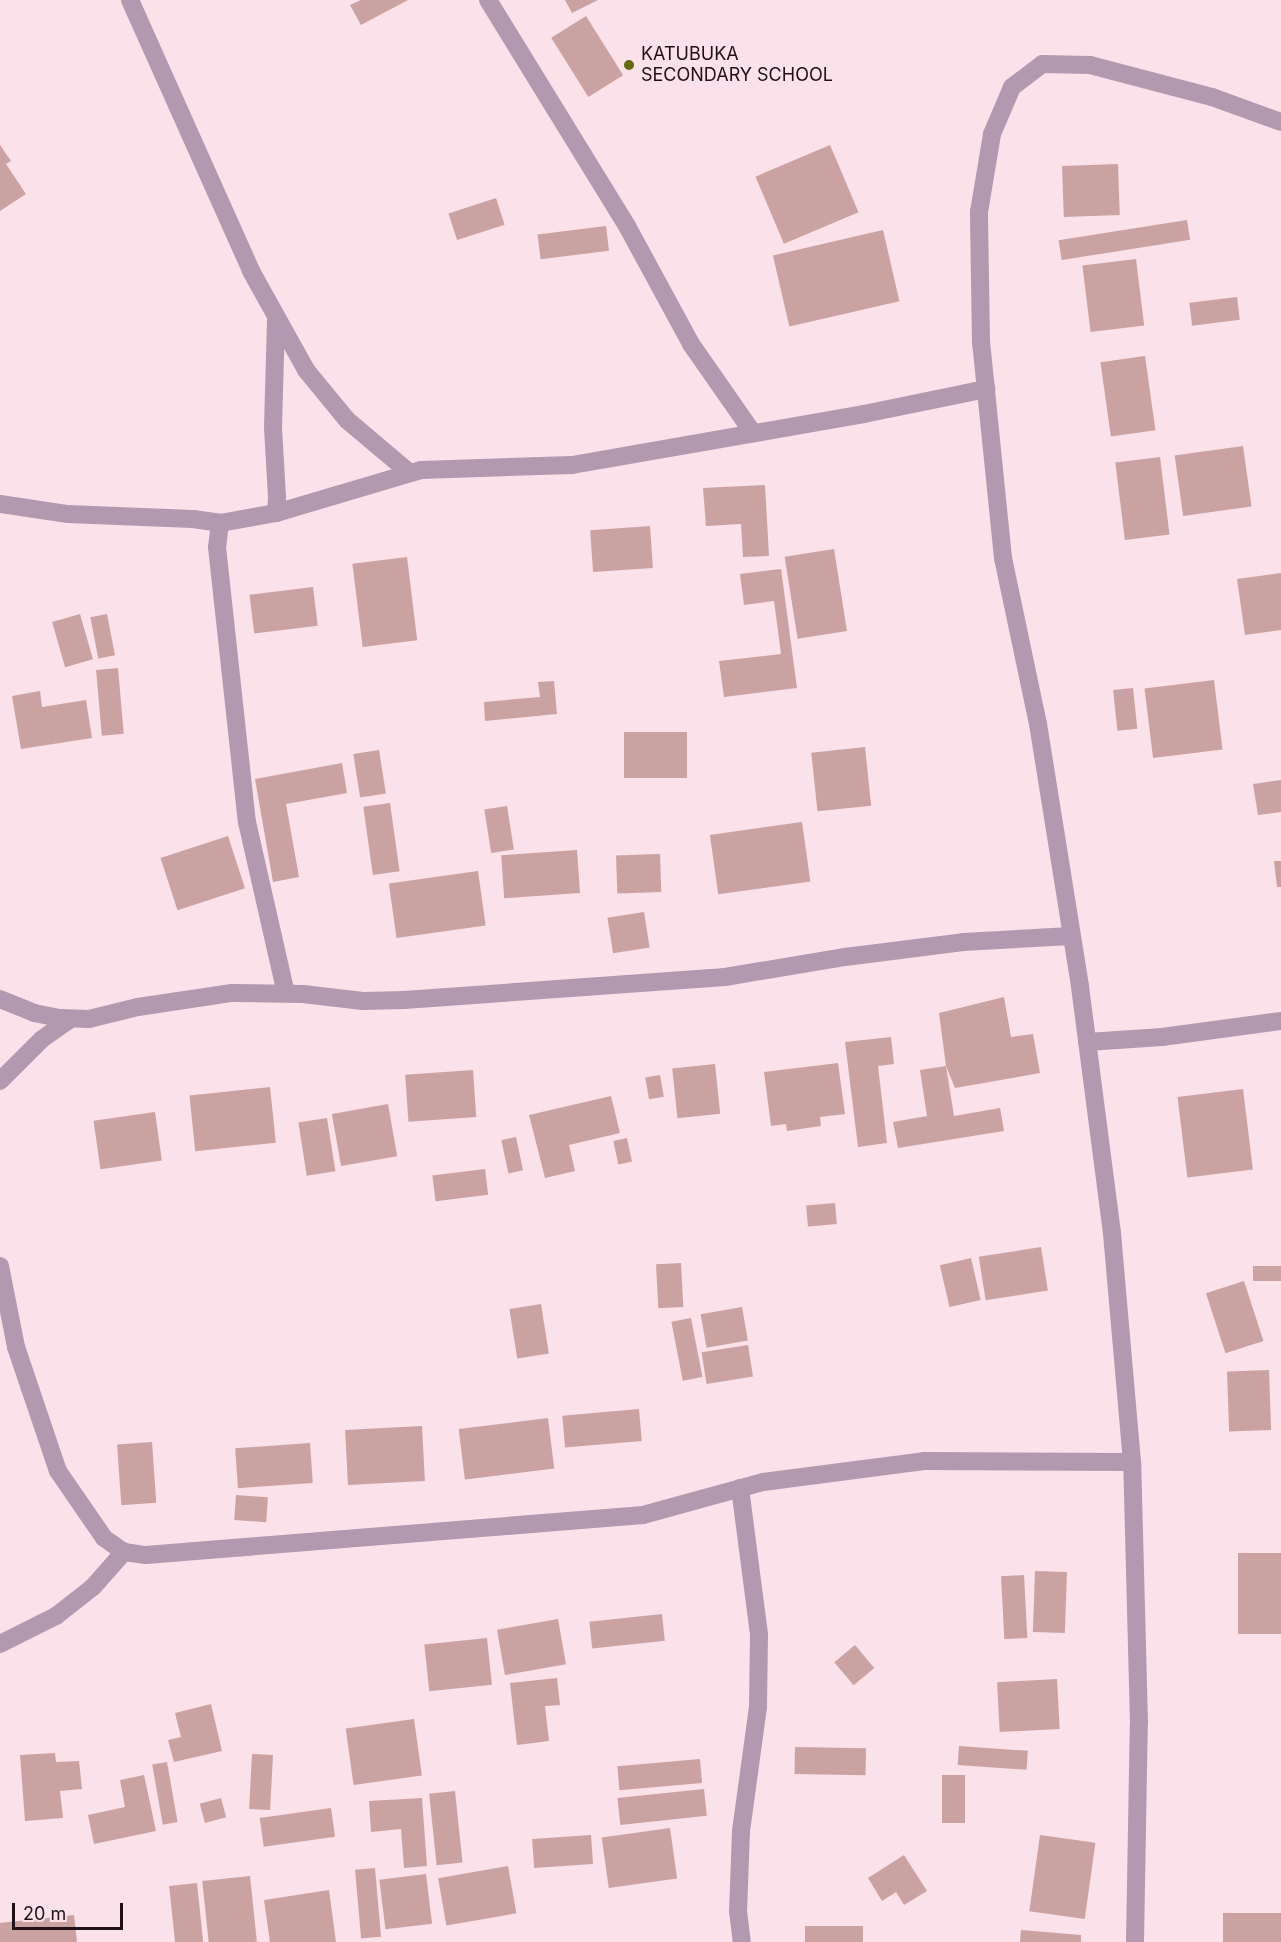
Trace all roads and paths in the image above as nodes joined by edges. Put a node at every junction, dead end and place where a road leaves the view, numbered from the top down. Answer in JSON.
{"nodes":[{"id":1,"x":130,"y":0,"type":"edge"},
{"id":2,"x":488,"y":0,"type":"edge"},
{"id":3,"x":1281,"y":122,"type":"edge"},
{"id":4,"x":276,"y":317,"type":"junction"},
{"id":5,"x":986,"y":389,"type":"junction"},
{"id":6,"x":753,"y":433,"type":"junction"},
{"id":7,"x":410,"y":473,"type":"junction"},
{"id":8,"x":0,"y":504,"type":"edge"},
{"id":9,"x":276,"y":513,"type":"junction"},
{"id":10,"x":220,"y":523,"type":"junction"},
{"id":11,"x":1071,"y":936,"type":"junction"},
{"id":12,"x":286,"y":993,"type":"junction"},
{"id":13,"x":0,"y":999,"type":"edge"},
{"id":14,"x":71,"y":1019,"type":"junction"},
{"id":15,"x":1281,"y":1021,"type":"edge"},
{"id":16,"x":1087,"y":1042,"type":"junction"},
{"id":17,"x":0,"y":1081,"type":"edge"},
{"id":18,"x":0,"y":1266,"type":"edge"},
{"id":19,"x":1132,"y":1462,"type":"junction"},
{"id":20,"x":740,"y":1488,"type":"junction"},
{"id":21,"x":124,"y":1552,"type":"junction"},
{"id":22,"x":0,"y":1644,"type":"edge"},
{"id":23,"x":739,"y":1939,"type":"edge"},
{"id":24,"x":1135,"y":1942,"type":"edge"}],
"edges":[{"from":1,"to":4,"type":"street"},
{"from":2,"to":6,"type":"street"},
{"from":3,"to":5,"type":"street"},
{"from":4,"to":7,"type":"street"},
{"from":4,"to":9,"type":"street"},
{"from":5,"to":6,"type":"street"},
{"from":5,"to":11,"type":"street"},
{"from":6,"to":7,"type":"street"},
{"from":7,"to":9,"type":"street"},
{"from":8,"to":10,"type":"street"},
{"from":9,"to":10,"type":"street"},
{"from":10,"to":12,"type":"street"},
{"from":11,"to":12,"type":"street"},
{"from":11,"to":16,"type":"street"},
{"from":12,"to":14,"type":"street"},
{"from":13,"to":14,"type":"street"},
{"from":14,"to":17,"type":"street"},
{"from":15,"to":16,"type":"street"},
{"from":16,"to":19,"type":"street"},
{"from":18,"to":21,"type":"street"},
{"from":19,"to":20,"type":"street"},
{"from":19,"to":24,"type":"street"},
{"from":20,"to":21,"type":"street"},
{"from":20,"to":23,"type":"street"},
{"from":21,"to":22,"type":"street"}]}
